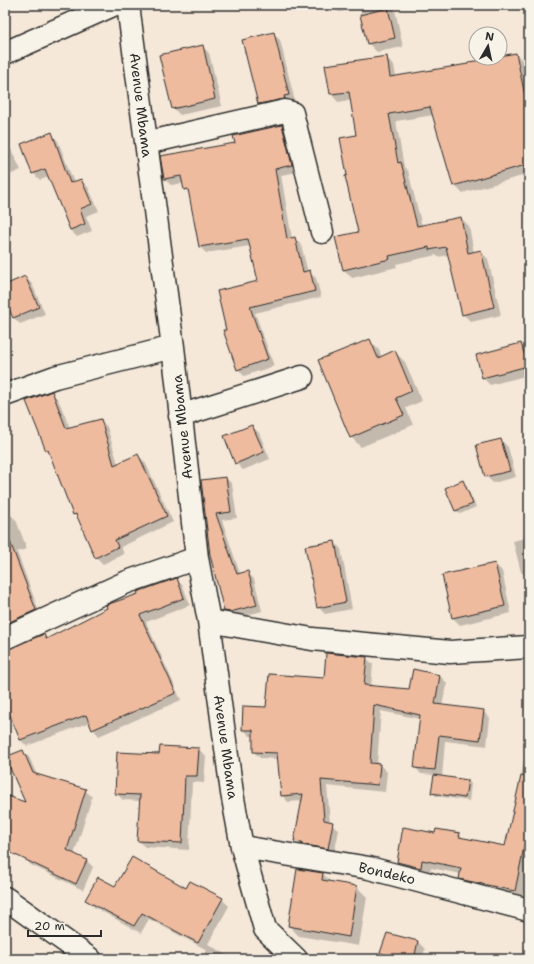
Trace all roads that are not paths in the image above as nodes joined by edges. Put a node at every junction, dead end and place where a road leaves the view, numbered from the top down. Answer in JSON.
{"nodes":[{"id":1,"x":113,"y":5,"type":"edge"},
{"id":2,"x":128,"y":5,"type":"edge"},
{"id":3,"x":5,"y":53,"type":"edge"},
{"id":4,"x":146,"y":143,"type":"junction"},
{"id":5,"x":322,"y":232,"type":"dead end"},
{"id":6,"x":173,"y":347,"type":"junction"},
{"id":7,"x":302,"y":377,"type":"dead end"},
{"id":8,"x":5,"y":395,"type":"edge"},
{"id":9,"x":180,"y":416,"type":"junction"},
{"id":10,"x":197,"y":558,"type":"junction"},
{"id":11,"x":209,"y":621,"type":"junction"},
{"id":12,"x":5,"y":638,"type":"edge"},
{"id":13,"x":529,"y":648,"type":"edge"},
{"id":14,"x":242,"y":847,"type":"junction"},
{"id":15,"x":5,"y":898,"type":"edge"},
{"id":16,"x":529,"y":910,"type":"edge"},
{"id":17,"x":90,"y":959,"type":"edge"},
{"id":18,"x":296,"y":959,"type":"edge"}],
"edges":[{"from":1,"to":3,"type":"street"},
{"from":2,"to":4,"type":"street","name":"Avenue Mbama"},
{"from":4,"to":5,"type":"street"},
{"from":4,"to":6,"type":"street","name":"Avenue Mbama"},
{"from":6,"to":8,"type":"street"},
{"from":6,"to":9,"type":"street","name":"Avenue Mbama"},
{"from":7,"to":9,"type":"street"},
{"from":9,"to":10,"type":"street","name":"Avenue Mbama"},
{"from":10,"to":11,"type":"street","name":"Avenue Mbama"},
{"from":10,"to":12,"type":"street"},
{"from":11,"to":13,"type":"street"},
{"from":11,"to":14,"type":"street","name":"Avenue Mbama"},
{"from":14,"to":16,"type":"street","name":"Bondeko"},
{"from":14,"to":18,"type":"street","name":"Avenue Mbama"},
{"from":15,"to":17,"type":"street"}]}
